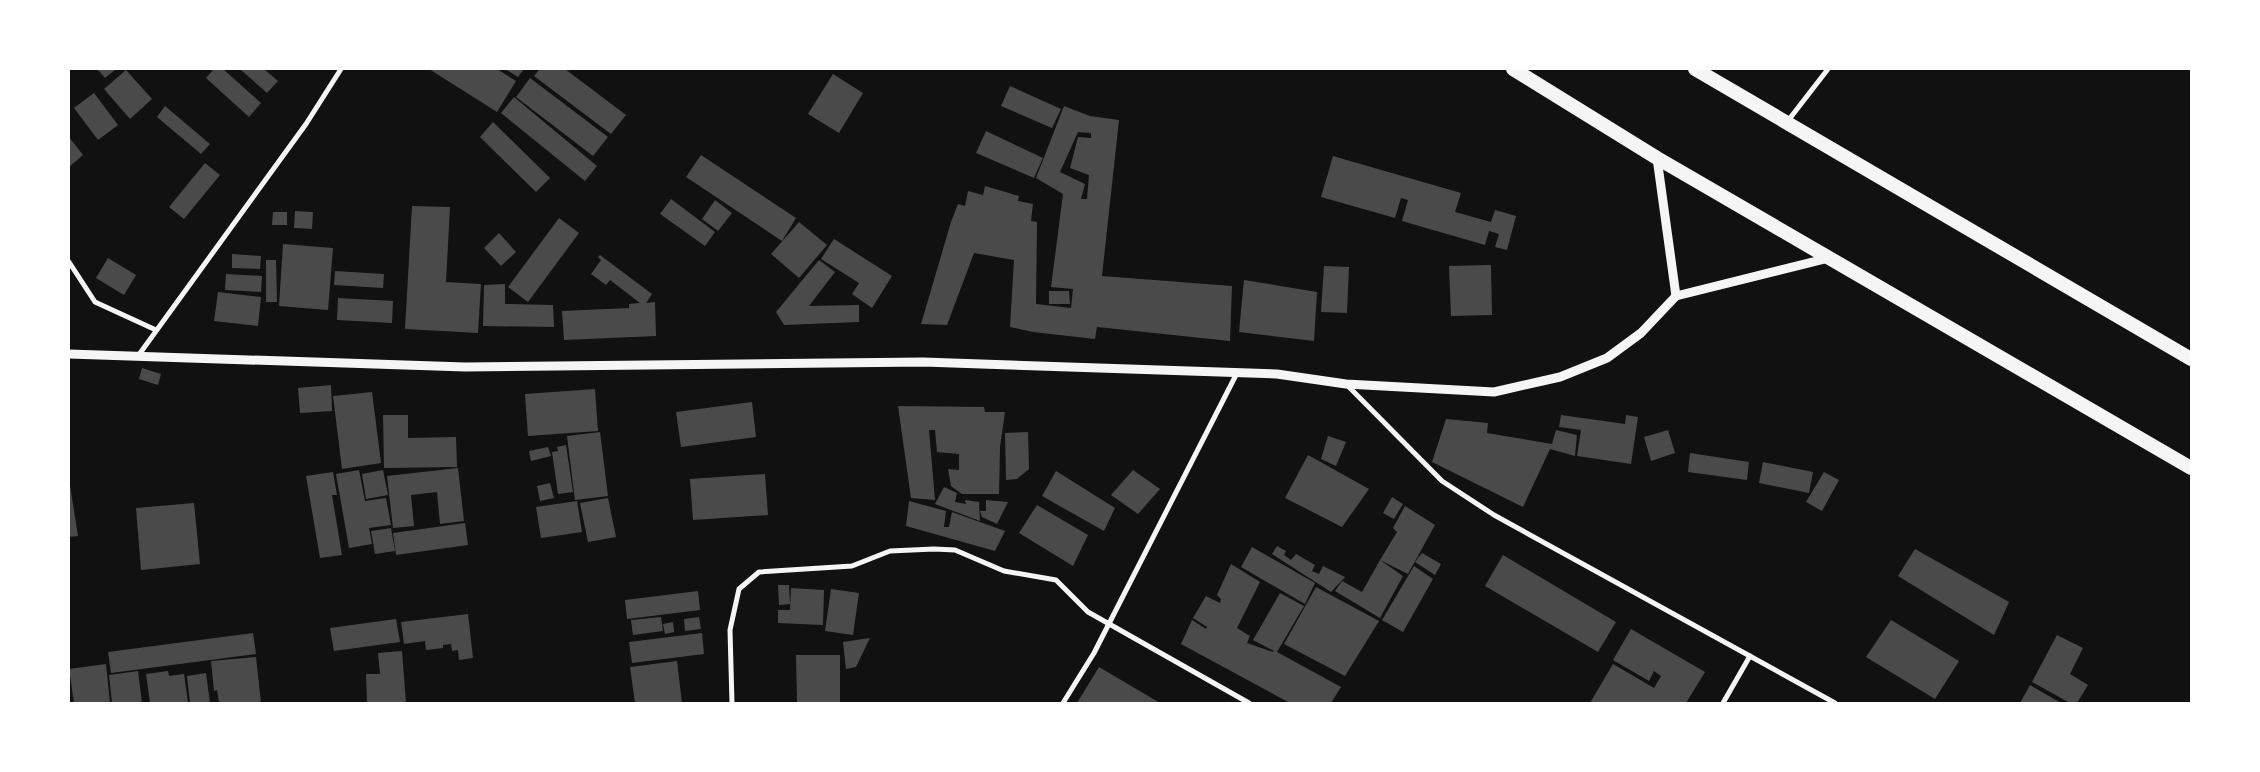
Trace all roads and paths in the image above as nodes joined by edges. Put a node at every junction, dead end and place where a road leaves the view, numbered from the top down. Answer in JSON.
{"nodes":[{"id":1,"x":341,"y":69,"type":"edge"},
{"id":2,"x":1513,"y":69,"type":"edge"},
{"id":3,"x":1695,"y":69,"type":"edge"},
{"id":4,"x":1828,"y":69,"type":"edge"},
{"id":5,"x":1787,"y":122,"type":"junction"},
{"id":6,"x":1657,"y":158,"type":"junction"},
{"id":7,"x":1829,"y":258,"type":"junction"},
{"id":8,"x":69,"y":262,"type":"edge"},
{"id":9,"x":1676,"y":296,"type":"junction"},
{"id":10,"x":156,"y":330,"type":"junction"},
{"id":11,"x":69,"y":354,"type":"edge"},
{"id":12,"x":138,"y":356,"type":"junction"},
{"id":13,"x":2191,"y":359,"type":"edge"},
{"id":14,"x":1237,"y":373,"type":"junction"},
{"id":15,"x":1346,"y":384,"type":"junction"},
{"id":16,"x":2191,"y":468,"type":"edge"},
{"id":17,"x":1109,"y":624,"type":"junction"},
{"id":18,"x":1750,"y":656,"type":"junction"},
{"id":19,"x":732,"y":703,"type":"edge"},
{"id":20,"x":1064,"y":703,"type":"edge"},
{"id":21,"x":1249,"y":703,"type":"edge"},
{"id":22,"x":1723,"y":703,"type":"edge"},
{"id":23,"x":1835,"y":703,"type":"edge"}],
"edges":[{"from":1,"to":10,"type":"street"},
{"from":2,"to":6,"type":"highway"},
{"from":3,"to":5,"type":"highway"},
{"from":4,"to":5,"type":"street"},
{"from":5,"to":13,"type":"highway"},
{"from":6,"to":7,"type":"highway"},
{"from":6,"to":9,"type":"street"},
{"from":7,"to":9,"type":"street"},
{"from":7,"to":16,"type":"highway"},
{"from":8,"to":10,"type":"street"},
{"from":9,"to":15,"type":"street"},
{"from":10,"to":12,"type":"street"},
{"from":11,"to":12,"type":"street"},
{"from":12,"to":14,"type":"street"},
{"from":14,"to":15,"type":"street"},
{"from":14,"to":17,"type":"street"},
{"from":15,"to":18,"type":"street"},
{"from":17,"to":19,"type":"street"},
{"from":17,"to":20,"type":"street"},
{"from":17,"to":21,"type":"street"},
{"from":18,"to":22,"type":"street"},
{"from":18,"to":23,"type":"street"}]}
